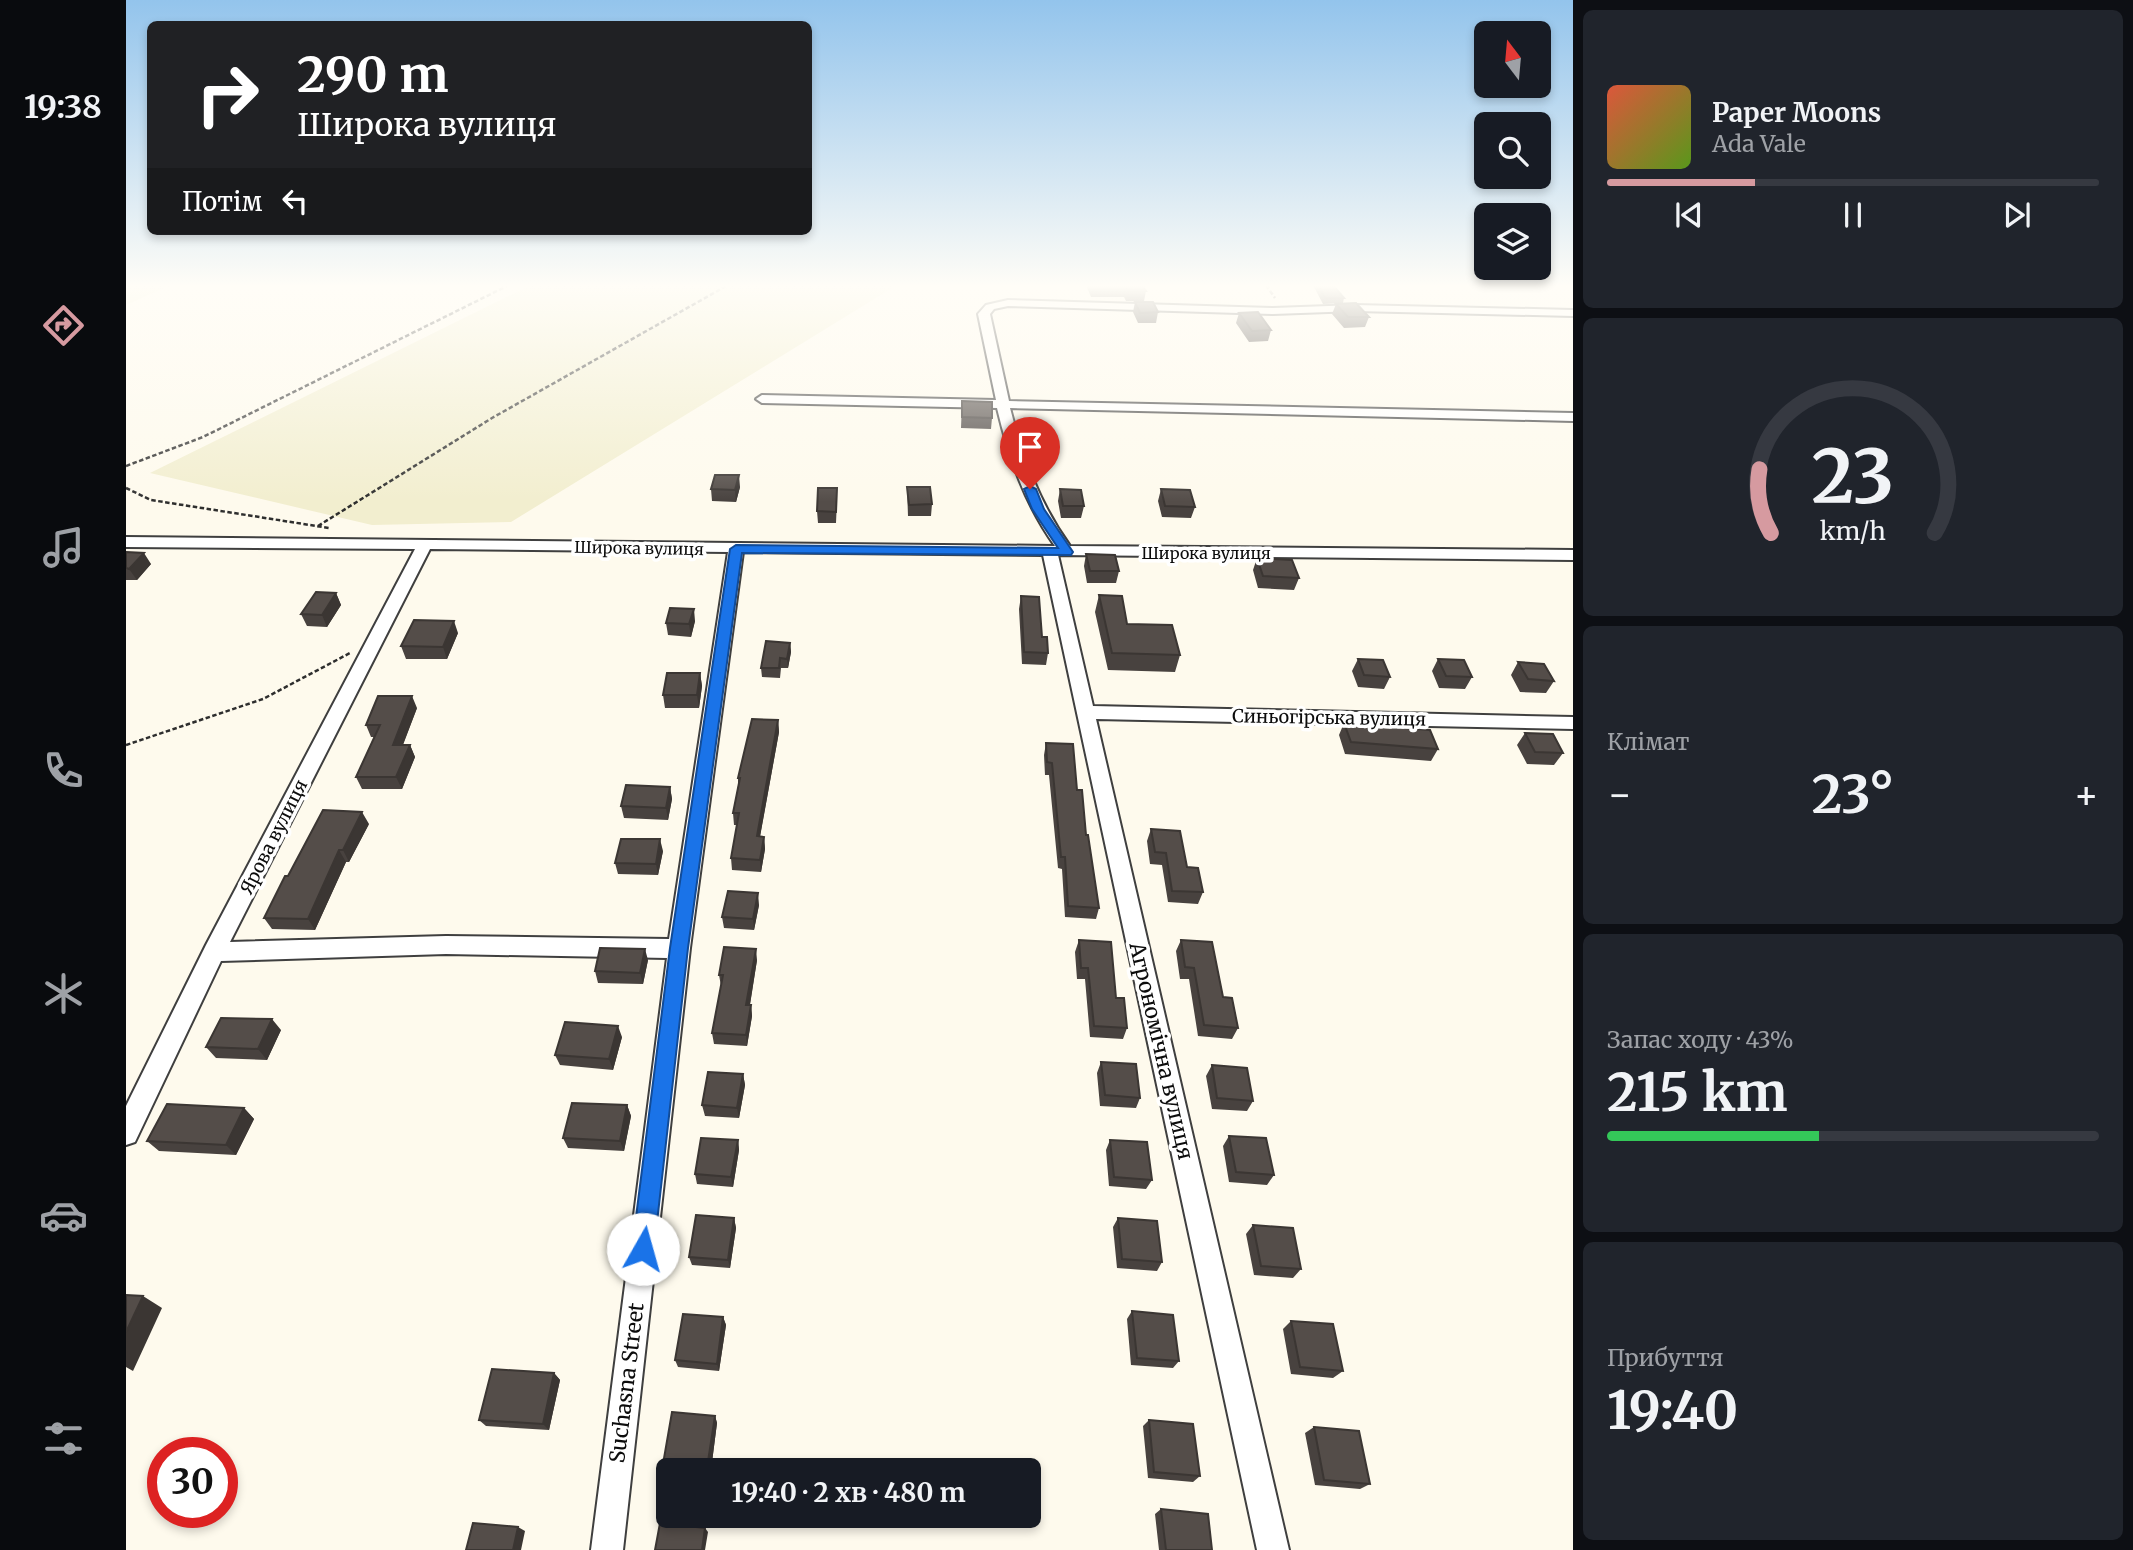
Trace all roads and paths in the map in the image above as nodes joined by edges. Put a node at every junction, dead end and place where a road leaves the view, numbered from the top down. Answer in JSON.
{"nodes":[{"id":1,"x":363,"y":357,"type":"edge"},
{"id":2,"x":600,"y":357,"type":"edge"},
{"id":3,"x":993,"y":357,"type":"edge"},
{"id":4,"x":762,"y":399,"type":"dead end"},
{"id":5,"x":1003,"y":403,"type":"junction"},
{"id":6,"x":1573,"y":417,"type":"edge"},
{"id":7,"x":126,"y":466,"type":"edge"},
{"id":8,"x":126,"y":488,"type":"edge"},
{"id":9,"x":318,"y":526,"type":"junction"},
{"id":10,"x":332,"y":528,"type":"dead end"},
{"id":11,"x":126,"y":542,"type":"edge"},
{"id":12,"x":425,"y":544,"type":"junction"},
{"id":13,"x":736,"y":549,"type":"junction"},
{"id":14,"x":1058,"y":552,"type":"junction"},
{"id":15,"x":1573,"y":555,"type":"edge"},
{"id":16,"x":377,"y":639,"type":"junction"},
{"id":17,"x":1086,"y":712,"type":"junction"},
{"id":18,"x":1573,"y":723,"type":"edge"},
{"id":19,"x":126,"y":745,"type":"edge"},
{"id":20,"x":679,"y":948,"type":"junction"},
{"id":21,"x":215,"y":952,"type":"junction"},
{"id":22,"x":126,"y":1133,"type":"edge"},
{"id":23,"x":607,"y":1550,"type":"edge"},
{"id":24,"x":1273,"y":1550,"type":"edge"}],
"edges":[{"from":1,"to":7,"type":"path"},
{"from":2,"to":9,"type":"path"},
{"from":3,"to":5,"type":"street","name":"Агрономічна вулиця"},
{"from":4,"to":5,"type":"street"},
{"from":5,"to":6,"type":"street"},
{"from":5,"to":14,"type":"street","name":"Агрономічна вулиця"},
{"from":8,"to":9,"type":"path"},
{"from":9,"to":10,"type":"path"},
{"from":11,"to":12,"type":"street","name":"Широка вулиця"},
{"from":12,"to":13,"type":"street","name":"Широка вулиця"},
{"from":12,"to":16,"type":"street","name":"Ярова вулиця"},
{"from":13,"to":14,"type":"street","name":"Широка вулиця"},
{"from":13,"to":20,"type":"street","name":"Suchasna Street"},
{"from":14,"to":15,"type":"street","name":"Широка вулиця"},
{"from":14,"to":17,"type":"street","name":"Агрономічна вулиця"},
{"from":16,"to":19,"type":"path"},
{"from":16,"to":21,"type":"street","name":"Ярова вулиця"},
{"from":17,"to":18,"type":"street","name":"Синьогірська вулиця"},
{"from":17,"to":24,"type":"street","name":"Агрономічна вулиця"},
{"from":20,"to":21,"type":"street"},
{"from":20,"to":23,"type":"street","name":"Suchasna Street"},
{"from":21,"to":22,"type":"street","name":"Ярова вулиця"}]}
